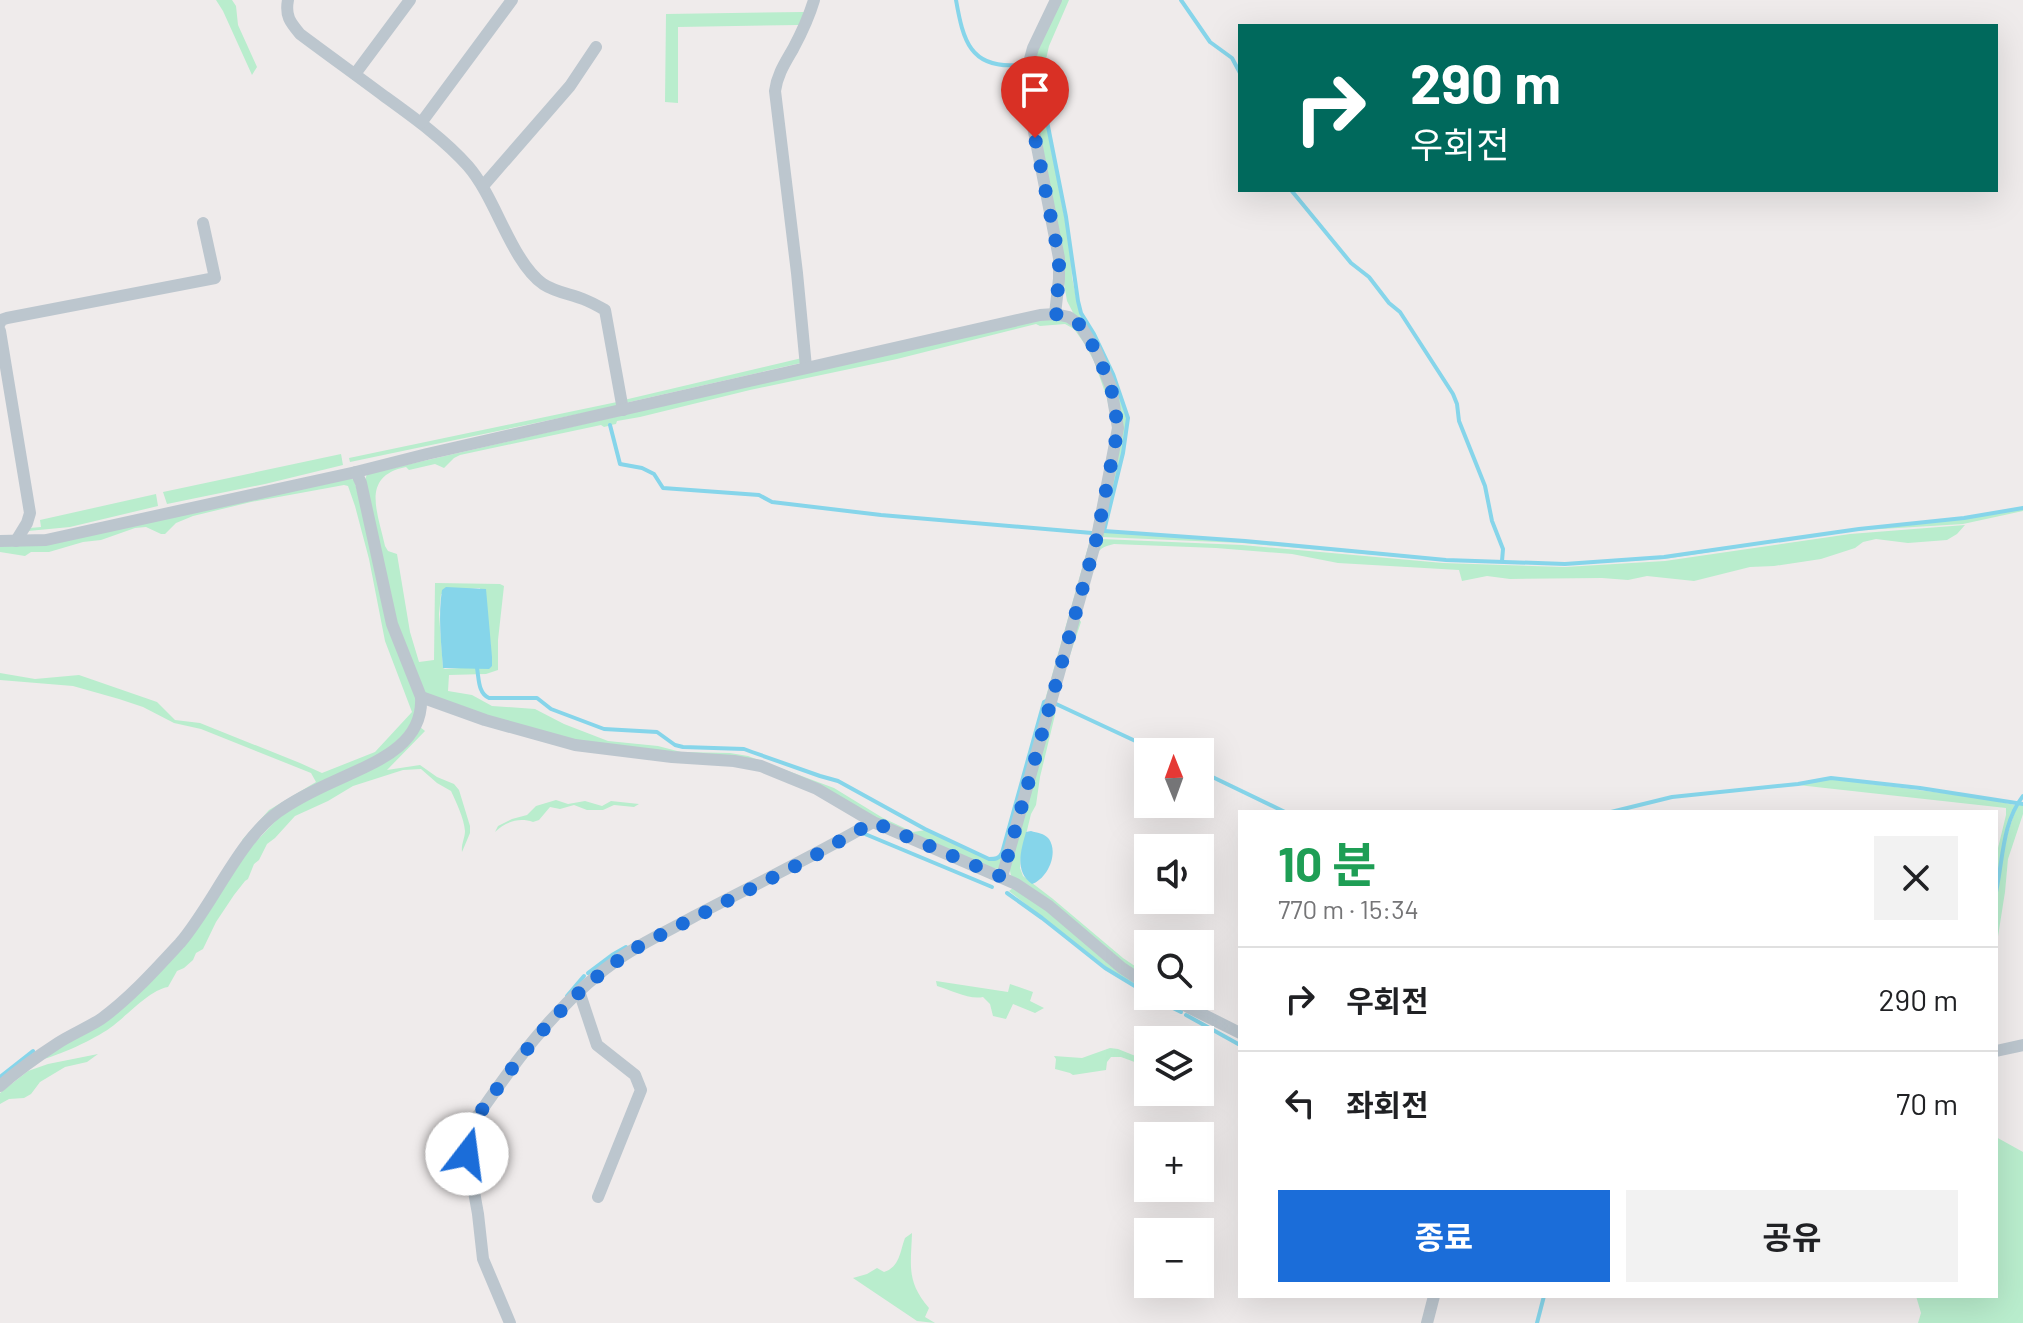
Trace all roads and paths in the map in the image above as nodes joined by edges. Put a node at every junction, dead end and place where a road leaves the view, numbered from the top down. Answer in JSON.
{"nodes":[{"id":1,"x":288,"y":0,"type":"edge"},
{"id":2,"x":410,"y":0,"type":"edge"},
{"id":3,"x":512,"y":0,"type":"edge"},
{"id":4,"x":814,"y":0,"type":"edge"},
{"id":5,"x":1056,"y":0,"type":"edge"},
{"id":6,"x":596,"y":47,"type":"dead end"},
{"id":7,"x":355,"y":74,"type":"junction"},
{"id":8,"x":421,"y":123,"type":"junction"},
{"id":9,"x":483,"y":186,"type":"junction"},
{"id":10,"x":203,"y":223,"type":"dead end"},
{"id":11,"x":1055,"y":314,"type":"junction"},
{"id":12,"x":0,"y":323,"type":"edge"},
{"id":13,"x":0,"y":331,"type":"edge"},
{"id":14,"x":806,"y":367,"type":"junction"},
{"id":15,"x":623,"y":410,"type":"junction"},
{"id":16,"x":356,"y":472,"type":"junction"},
{"id":17,"x":0,"y":541,"type":"edge"},
{"id":18,"x":16,"y":541,"type":"junction"},
{"id":19,"x":421,"y":697,"type":"junction"},
{"id":20,"x":873,"y":822,"type":"junction"},
{"id":21,"x":1002,"y":877,"type":"junction"},
{"id":22,"x":1134,"y":976,"type":"edge"},
{"id":23,"x":579,"y":991,"type":"junction"},
{"id":24,"x":1194,"y":1010,"type":"edge"},
{"id":25,"x":1238,"y":1032,"type":"edge"},
{"id":26,"x":2023,"y":1045,"type":"edge"},
{"id":27,"x":1998,"y":1051,"type":"edge"},
{"id":28,"x":0,"y":1086,"type":"edge"},
{"id":29,"x":598,"y":1197,"type":"dead end"},
{"id":30,"x":1433,"y":1298,"type":"edge"},
{"id":31,"x":510,"y":1323,"type":"edge"},
{"id":32,"x":1427,"y":1323,"type":"edge"}],
"edges":[{"from":1,"to":7,"type":"street"},
{"from":2,"to":7,"type":"street"},
{"from":3,"to":8,"type":"street"},
{"from":4,"to":14,"type":"street"},
{"from":5,"to":11,"type":"street"},
{"from":6,"to":9,"type":"street"},
{"from":7,"to":8,"type":"street"},
{"from":8,"to":9,"type":"street"},
{"from":9,"to":15,"type":"street"},
{"from":10,"to":12,"type":"street"},
{"from":11,"to":14,"type":"street"},
{"from":11,"to":21,"type":"street"},
{"from":13,"to":18,"type":"street"},
{"from":14,"to":15,"type":"street"},
{"from":15,"to":16,"type":"street"},
{"from":16,"to":18,"type":"street"},
{"from":16,"to":19,"type":"street"},
{"from":17,"to":18,"type":"street"},
{"from":19,"to":20,"type":"street"},
{"from":19,"to":28,"type":"street"},
{"from":20,"to":21,"type":"street"},
{"from":20,"to":23,"type":"street"},
{"from":21,"to":22,"type":"street"},
{"from":23,"to":29,"type":"street"},
{"from":23,"to":31,"type":"street"},
{"from":24,"to":25,"type":"street"},
{"from":26,"to":27,"type":"street"},
{"from":30,"to":32,"type":"street"}]}
